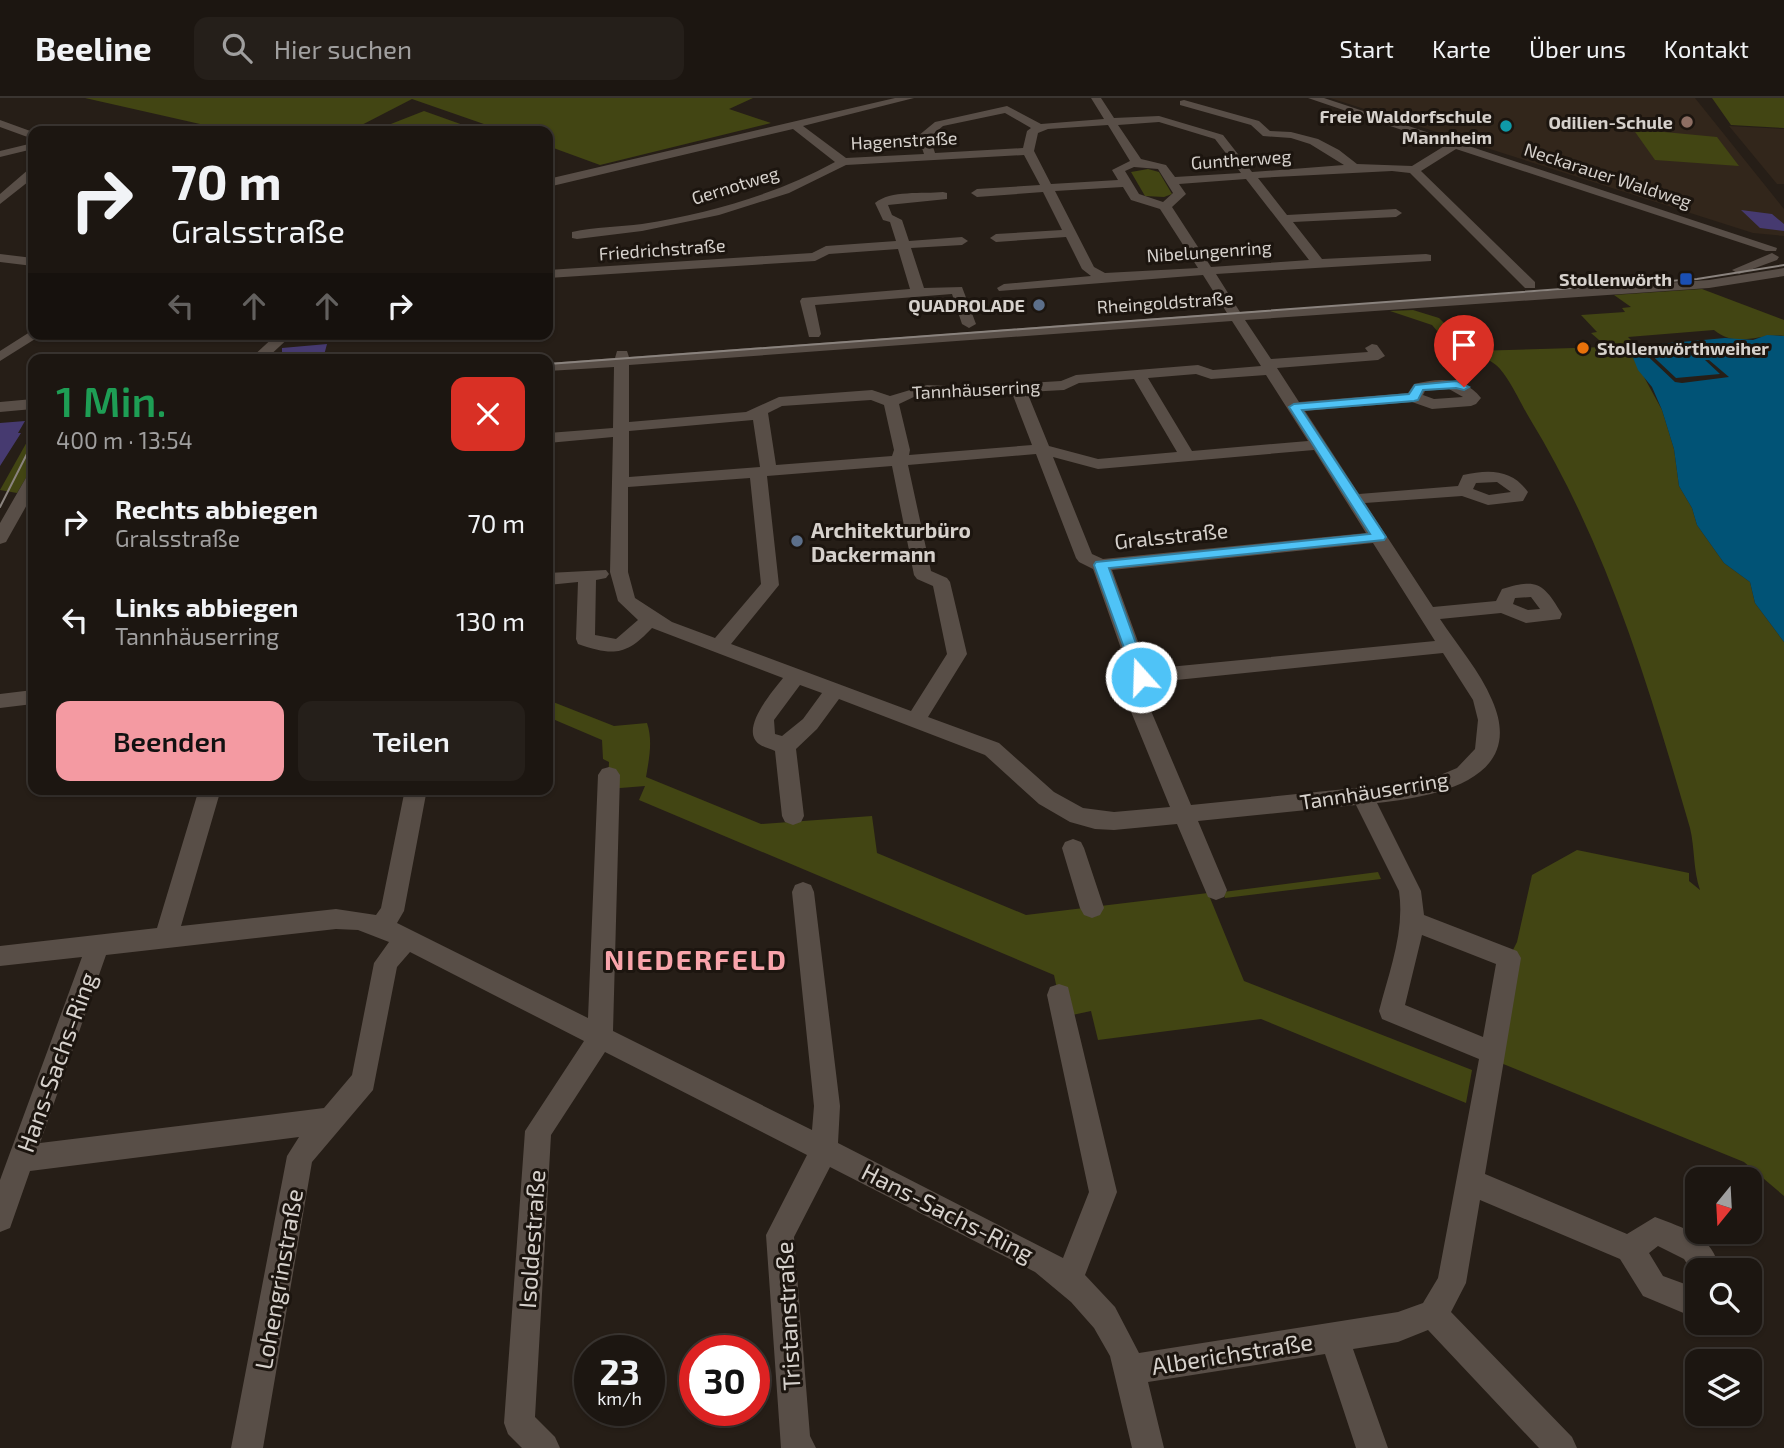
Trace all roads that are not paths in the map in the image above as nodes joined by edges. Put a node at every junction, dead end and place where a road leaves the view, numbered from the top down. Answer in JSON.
{"nodes":[{"id":1,"x":909,"y":98,"type":"edge"},
{"id":2,"x":1096,"y":98,"type":"edge"},
{"id":3,"x":1313,"y":98,"type":"edge"},
{"id":4,"x":1188,"y":101,"type":"edge"},
{"id":5,"x":1165,"y":120,"type":"junction"},
{"id":6,"x":1111,"y":122,"type":"junction"},
{"id":7,"x":0,"y":123,"type":"edge"},
{"id":8,"x":795,"y":125,"type":"junction"},
{"id":9,"x":1038,"y":127,"type":"junction"},
{"id":10,"x":28,"y":134,"type":"edge"},
{"id":11,"x":1454,"y":145,"type":"junction"},
{"id":12,"x":28,"y":147,"type":"edge"},
{"id":13,"x":1028,"y":151,"type":"junction"},
{"id":14,"x":0,"y":154,"type":"edge"},
{"id":15,"x":930,"y":156,"type":"junction"},
{"id":16,"x":843,"y":162,"type":"junction"},
{"id":17,"x":1137,"y":163,"type":"junction"},
{"id":18,"x":1354,"y":168,"type":"junction"},
{"id":19,"x":1414,"y":170,"type":"junction"},
{"id":20,"x":28,"y":176,"type":"edge"},
{"id":21,"x":1251,"y":176,"type":"junction"},
{"id":22,"x":1172,"y":181,"type":"junction"},
{"id":23,"x":553,"y":182,"type":"edge"},
{"id":24,"x":1126,"y":183,"type":"junction"},
{"id":25,"x":1048,"y":188,"type":"junction"},
{"id":26,"x":977,"y":193,"type":"dead end"},
{"id":27,"x":943,"y":196,"type":"dead end"},
{"id":28,"x":0,"y":200,"type":"edge"},
{"id":29,"x":1166,"y":206,"type":"junction"},
{"id":30,"x":1396,"y":212,"type":"dead end"},
{"id":31,"x":1285,"y":219,"type":"junction"},
{"id":32,"x":1070,"y":233,"type":"junction"},
{"id":33,"x":577,"y":235,"type":"dead end"},
{"id":34,"x":996,"y":238,"type":"dead end"},
{"id":35,"x":962,"y":241,"type":"dead end"},
{"id":36,"x":903,"y":244,"type":"junction"},
{"id":37,"x":1778,"y":254,"type":"edge"},
{"id":38,"x":1426,"y":258,"type":"dead end"},
{"id":39,"x":0,"y":259,"type":"edge"},
{"id":40,"x":28,"y":262,"type":"edge"},
{"id":41,"x":1318,"y":263,"type":"junction"},
{"id":42,"x":1206,"y":270,"type":"junction"},
{"id":43,"x":1784,"y":272,"type":"edge"},
{"id":44,"x":553,"y":274,"type":"edge"},
{"id":45,"x":1102,"y":277,"type":"junction"},
{"id":46,"x":1530,"y":285,"type":"junction"},
{"id":47,"x":1004,"y":288,"type":"dead end"},
{"id":48,"x":918,"y":292,"type":"junction"},
{"id":49,"x":1233,"y":312,"type":"junction"},
{"id":50,"x":969,"y":324,"type":"junction"},
{"id":51,"x":814,"y":334,"type":"junction"},
{"id":52,"x":28,"y":339,"type":"edge"},
{"id":53,"x":279,"y":340,"type":"edge"},
{"id":54,"x":1372,"y":348,"type":"dead end"},
{"id":55,"x":263,"y":354,"type":"edge"},
{"id":56,"x":0,"y":358,"type":"edge"},
{"id":57,"x":622,"y":358,"type":"junction"},
{"id":58,"x":553,"y":360,"type":"edge"},
{"id":59,"x":553,"y":366,"type":"edge"},
{"id":60,"x":1269,"y":367,"type":"junction"},
{"id":61,"x":1140,"y":376,"type":"junction"},
{"id":62,"x":1018,"y":388,"type":"junction"},
{"id":63,"x":1414,"y":397,"type":"dead end"},
{"id":64,"x":891,"y":402,"type":"junction"},
{"id":65,"x":28,"y":404,"type":"edge"},
{"id":66,"x":0,"y":407,"type":"edge"},
{"id":67,"x":1294,"y":407,"type":"junction"},
{"id":68,"x":760,"y":411,"type":"junction"},
{"id":69,"x":621,"y":429,"type":"junction"},
{"id":70,"x":553,"y":437,"type":"edge"},
{"id":71,"x":1320,"y":445,"type":"junction"},
{"id":72,"x":1043,"y":449,"type":"junction"},
{"id":73,"x":1187,"y":456,"type":"junction"},
{"id":74,"x":899,"y":460,"type":"junction"},
{"id":75,"x":763,"y":472,"type":"junction"},
{"id":76,"x":620,"y":483,"type":"junction"},
{"id":77,"x":28,"y":489,"type":"edge"},
{"id":78,"x":1464,"y":491,"type":"dead end"},
{"id":79,"x":1355,"y":499,"type":"junction"},
{"id":80,"x":1379,"y":537,"type":"junction"},
{"id":81,"x":0,"y":538,"type":"edge"},
{"id":82,"x":1101,"y":565,"type":"junction"},
{"id":83,"x":619,"y":572,"type":"junction"},
{"id":84,"x":587,"y":576,"type":"junction"},
{"id":85,"x":553,"y":579,"type":"edge"},
{"id":86,"x":1503,"y":607,"type":"dead end"},
{"id":87,"x":1430,"y":614,"type":"junction"},
{"id":88,"x":650,"y":620,"type":"junction"},
{"id":89,"x":1450,"y":646,"type":"junction"},
{"id":90,"x":718,"y":647,"type":"junction"},
{"id":91,"x":796,"y":675,"type":"junction"},
{"id":92,"x":1141,"y":677,"type":"junction"},
{"id":93,"x":835,"y":690,"type":"junction"},
{"id":94,"x":28,"y":698,"type":"edge"},
{"id":95,"x":0,"y":701,"type":"edge"},
{"id":96,"x":916,"y":720,"type":"junction"},
{"id":97,"x":785,"y":746,"type":"junction"},
{"id":98,"x":609,"y":775,"type":"dead end"},
{"id":99,"x":208,"y":795,"type":"edge"},
{"id":100,"x":415,"y":795,"type":"edge"},
{"id":101,"x":1362,"y":795,"type":"junction"},
{"id":102,"x":1182,"y":814,"type":"junction"},
{"id":103,"x":793,"y":816,"type":"dead end"},
{"id":104,"x":1073,"y":848,"type":"dead end"},
{"id":105,"x":1216,"y":890,"type":"dead end"},
{"id":106,"x":803,"y":892,"type":"dead end"},
{"id":107,"x":1091,"y":908,"type":"dead end"},
{"id":108,"x":1412,"y":921,"type":"junction"},
{"id":109,"x":381,"y":926,"type":"junction"},
{"id":110,"x":166,"y":938,"type":"junction"},
{"id":111,"x":406,"y":939,"type":"junction"},
{"id":112,"x":98,"y":945,"type":"junction"},
{"id":113,"x":0,"y":956,"type":"edge"},
{"id":114,"x":1059,"y":995,"type":"dead end"},
{"id":115,"x":600,"y":1038,"type":"junction"},
{"id":116,"x":1492,"y":1053,"type":"junction"},
{"id":117,"x":330,"y":1120,"type":"junction"},
{"id":118,"x":824,"y":1150,"type":"junction"},
{"id":119,"x":21,"y":1159,"type":"junction"},
{"id":120,"x":1468,"y":1181,"type":"junction"},
{"id":121,"x":0,"y":1218,"type":"edge"},
{"id":122,"x":1630,"y":1249,"type":"junction"},
{"id":123,"x":1701,"y":1258,"type":"edge"},
{"id":124,"x":1069,"y":1279,"type":"junction"},
{"id":125,"x":1685,"y":1299,"type":"edge"},
{"id":126,"x":1433,"y":1314,"type":"junction"},
{"id":127,"x":1334,"y":1337,"type":"junction"},
{"id":128,"x":1129,"y":1370,"type":"junction"},
{"id":129,"x":247,"y":1448,"type":"edge"},
{"id":130,"x":544,"y":1448,"type":"edge"},
{"id":131,"x":800,"y":1448,"type":"edge"},
{"id":132,"x":1148,"y":1448,"type":"edge"},
{"id":133,"x":1372,"y":1448,"type":"edge"},
{"id":134,"x":1561,"y":1448,"type":"edge"}],
"edges":[{"from":1,"to":8,"type":"street"},
{"from":2,"to":6,"type":"street"},
{"from":3,"to":11,"type":"street","name":"Neckarauer Waldweg"},
{"from":4,"to":5,"type":"street","name":"Guntherweg"},
{"from":4,"to":18,"type":"street","name":"Guntherweg"},
{"from":5,"to":6,"type":"street","name":"Nibelungenring"},
{"from":5,"to":21,"type":"street","name":"Nibelungenring"},
{"from":6,"to":9,"type":"street","name":"Nibelungenring"},
{"from":6,"to":17,"type":"street"},
{"from":7,"to":10,"type":"street"},
{"from":8,"to":16,"type":"street","name":"Hagenstraße"},
{"from":8,"to":23,"type":"street"},
{"from":9,"to":13,"type":"street"},
{"from":9,"to":15,"type":"street"},
{"from":11,"to":19,"type":"street"},
{"from":11,"to":37,"type":"street","name":"Neckarauer Waldweg"},
{"from":12,"to":14,"type":"street"},
{"from":13,"to":15,"type":"street","name":"Hagenstraße"},
{"from":13,"to":25,"type":"street"},
{"from":15,"to":16,"type":"street","name":"Hagenstraße"},
{"from":16,"to":33,"type":"street","name":"Gernotweg"},
{"from":17,"to":22,"type":"street"},
{"from":17,"to":24,"type":"street"},
{"from":18,"to":19,"type":"street","name":"Guntherweg"},
{"from":18,"to":21,"type":"street","name":"Guntherweg"},
{"from":19,"to":46,"type":"street"},
{"from":20,"to":28,"type":"street"},
{"from":21,"to":22,"type":"street","name":"Guntherweg"},
{"from":21,"to":31,"type":"street","name":"Nibelungenring"},
{"from":22,"to":29,"type":"street"},
{"from":24,"to":25,"type":"street"},
{"from":24,"to":29,"type":"street"},
{"from":25,"to":26,"type":"street"},
{"from":25,"to":32,"type":"street"},
{"from":27,"to":36,"type":"street"},
{"from":29,"to":42,"type":"street","name":"Tannhäuserring"},
{"from":30,"to":31,"type":"street","name":"Nibelungenring"},
{"from":31,"to":41,"type":"street","name":"Nibelungenring"},
{"from":32,"to":34,"type":"street"},
{"from":32,"to":45,"type":"street"},
{"from":35,"to":36,"type":"street","name":"Friedrichstraße"},
{"from":36,"to":44,"type":"street","name":"Friedrichstraße"},
{"from":36,"to":48,"type":"street"},
{"from":37,"to":46,"type":"street","name":"Rheingoldstraße"},
{"from":38,"to":41,"type":"street","name":"Nibelungenring"},
{"from":39,"to":40,"type":"street"},
{"from":41,"to":42,"type":"street","name":"Nibelungenring"},
{"from":42,"to":45,"type":"street","name":"Nibelungenring"},
{"from":42,"to":49,"type":"street","name":"Tannhäuserring"},
{"from":43,"to":49,"type":"street","name":"Rheingoldstraße"},
{"from":45,"to":47,"type":"street","name":"Nibelungenring"},
{"from":46,"to":49,"type":"street","name":"Rheingoldstraße"},
{"from":48,"to":50,"type":"street"},
{"from":48,"to":51,"type":"street"},
{"from":49,"to":50,"type":"street","name":"Rheingoldstraße"},
{"from":49,"to":57,"type":"street","name":"Rheingoldstraße"},
{"from":49,"to":60,"type":"street","name":"Tannhäuserring"},
{"from":50,"to":51,"type":"street","name":"Rheingoldstraße"},
{"from":51,"to":57,"type":"street","name":"Rheingoldstraße"},
{"from":52,"to":56,"type":"street"},
{"from":53,"to":55,"type":"street"},
{"from":54,"to":60,"type":"street","name":"Tannhäuserring"},
{"from":57,"to":58,"type":"street","name":"Rheingoldstraße"},
{"from":57,"to":59,"type":"street","name":"Rheingoldstraße"},
{"from":57,"to":69,"type":"street","name":"Tannhäuserring"},
{"from":60,"to":61,"type":"street","name":"Tannhäuserring"},
{"from":60,"to":67,"type":"street","name":"Tannhäuserring"},
{"from":61,"to":62,"type":"street","name":"Tannhäuserring"},
{"from":61,"to":73,"type":"street"},
{"from":62,"to":64,"type":"street","name":"Tannhäuserring"},
{"from":62,"to":72,"type":"street"},
{"from":63,"to":67,"type":"street"},
{"from":64,"to":68,"type":"street"},
{"from":64,"to":74,"type":"street"},
{"from":65,"to":66,"type":"street"},
{"from":67,"to":71,"type":"street","name":"Tannhäuserring"},
{"from":68,"to":69,"type":"street"},
{"from":68,"to":75,"type":"street"},
{"from":69,"to":70,"type":"street"},
{"from":69,"to":76,"type":"street","name":"Tannhäuserring"},
{"from":71,"to":73,"type":"street"},
{"from":71,"to":79,"type":"street","name":"Tannhäuserring"},
{"from":72,"to":73,"type":"street"},
{"from":72,"to":74,"type":"street"},
{"from":72,"to":82,"type":"street"},
{"from":74,"to":75,"type":"street"},
{"from":74,"to":96,"type":"street"},
{"from":75,"to":76,"type":"street"},
{"from":75,"to":90,"type":"street"},
{"from":76,"to":83,"type":"street","name":"Tannhäuserring"},
{"from":77,"to":81,"type":"street"},
{"from":78,"to":79,"type":"street"},
{"from":79,"to":80,"type":"street","name":"Tannhäuserring"},
{"from":80,"to":82,"type":"street","name":"Gralsstraße"},
{"from":80,"to":87,"type":"street","name":"Tannhäuserring"},
{"from":82,"to":92,"type":"street","name":"Gralsstraße"},
{"from":83,"to":84,"type":"street"},
{"from":83,"to":88,"type":"street","name":"Tannhäuserring"},
{"from":84,"to":85,"type":"street"},
{"from":84,"to":88,"type":"street"},
{"from":86,"to":87,"type":"street"},
{"from":87,"to":89,"type":"street","name":"Tannhäuserring"},
{"from":88,"to":90,"type":"street","name":"Tannhäuserring"},
{"from":89,"to":92,"type":"street"},
{"from":89,"to":101,"type":"street","name":"Tannhäuserring"},
{"from":90,"to":91,"type":"street","name":"Tannhäuserring"},
{"from":91,"to":93,"type":"street","name":"Tannhäuserring"},
{"from":91,"to":97,"type":"street"},
{"from":92,"to":102,"type":"street"},
{"from":93,"to":96,"type":"street","name":"Tannhäuserring"},
{"from":93,"to":97,"type":"street"},
{"from":94,"to":95,"type":"street"},
{"from":96,"to":102,"type":"street","name":"Tannhäuserring"},
{"from":97,"to":103,"type":"street"},
{"from":98,"to":115,"type":"street"},
{"from":99,"to":110,"type":"street"},
{"from":100,"to":109,"type":"street"},
{"from":101,"to":102,"type":"street","name":"Tannhäuserring"},
{"from":101,"to":108,"type":"street"},
{"from":102,"to":105,"type":"street"},
{"from":104,"to":107,"type":"street"},
{"from":106,"to":118,"type":"street"},
{"from":108,"to":116,"type":"street"},
{"from":108,"to":116,"type":"street"},
{"from":109,"to":110,"type":"street","name":"Hans-Sachs-Ring"},
{"from":109,"to":111,"type":"street","name":"Hans-Sachs-Ring"},
{"from":110,"to":112,"type":"street","name":"Hans-Sachs-Ring"},
{"from":111,"to":115,"type":"street","name":"Hans-Sachs-Ring"},
{"from":111,"to":117,"type":"street","name":"Lohengrinstraße"},
{"from":112,"to":113,"type":"street","name":"Hans-Sachs-Ring"},
{"from":112,"to":119,"type":"street","name":"Hans-Sachs-Ring"},
{"from":114,"to":124,"type":"street"},
{"from":115,"to":118,"type":"street","name":"Hans-Sachs-Ring"},
{"from":115,"to":130,"type":"street","name":"Isoldestraße"},
{"from":116,"to":120,"type":"street"},
{"from":117,"to":119,"type":"street"},
{"from":117,"to":129,"type":"street","name":"Lohengrinstraße"},
{"from":118,"to":124,"type":"street","name":"Hans-Sachs-Ring"},
{"from":118,"to":131,"type":"street","name":"Tristanstraße"},
{"from":119,"to":121,"type":"street","name":"Hans-Sachs-Ring"},
{"from":120,"to":122,"type":"street"},
{"from":120,"to":126,"type":"street"},
{"from":122,"to":123,"type":"street"},
{"from":122,"to":125,"type":"street"},
{"from":124,"to":128,"type":"street","name":"Hans-Sachs-Ring"},
{"from":126,"to":127,"type":"street","name":"Alberichstraße"},
{"from":126,"to":134,"type":"street"},
{"from":127,"to":128,"type":"street","name":"Alberichstraße"},
{"from":127,"to":133,"type":"street","name":"Alberichstraße"},
{"from":128,"to":132,"type":"street","name":"Hans-Sachs-Ring"}]}
